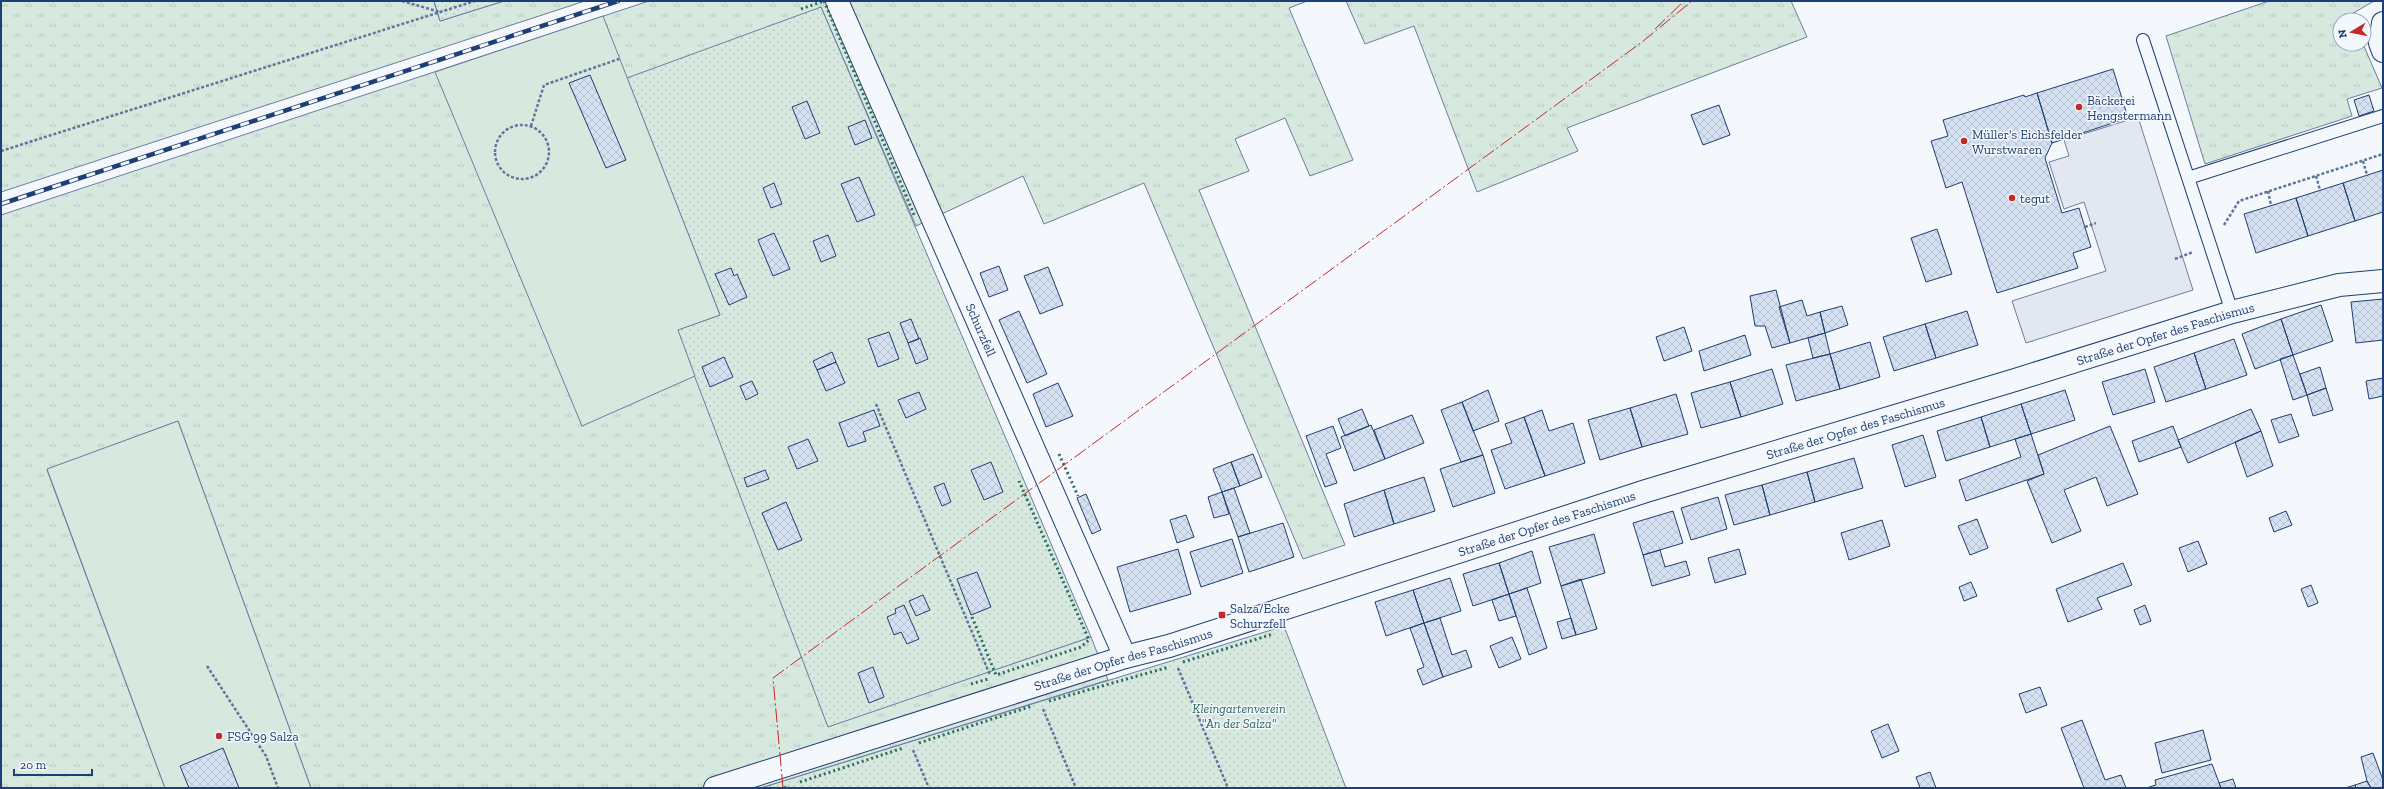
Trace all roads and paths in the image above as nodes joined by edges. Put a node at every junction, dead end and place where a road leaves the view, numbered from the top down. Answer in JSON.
{"nodes":[{"id":1,"x":402,"y":1,"type":"edge"},
{"id":2,"x":475,"y":1,"type":"edge"},
{"id":3,"x":837,"y":1,"type":"edge"},
{"id":4,"x":440,"y":12,"type":"junction"},
{"id":5,"x":2383,"y":23,"type":"edge"},
{"id":6,"x":2143,"y":40,"type":"dead end"},
{"id":7,"x":2383,"y":51,"type":"edge"},
{"id":8,"x":619,"y":58,"type":"dead end"},
{"id":9,"x":2383,"y":116,"type":"edge"},
{"id":10,"x":531,"y":126,"type":"junction"},
{"id":11,"x":1,"y":151,"type":"edge"},
{"id":12,"x":2383,"y":154,"type":"edge"},
{"id":13,"x":2363,"y":161,"type":"junction"},
{"id":14,"x":2367,"y":175,"type":"dead end"},
{"id":15,"x":2316,"y":176,"type":"junction"},
{"id":16,"x":2188,"y":178,"type":"junction"},
{"id":17,"x":2320,"y":190,"type":"dead end"},
{"id":18,"x":2268,"y":192,"type":"junction"},
{"id":19,"x":2271,"y":206,"type":"dead end"},
{"id":20,"x":2096,"y":223,"type":"dead end"},
{"id":21,"x":2085,"y":227,"type":"dead end"},
{"id":22,"x":2210,"y":245,"type":"junction"},
{"id":23,"x":2175,"y":259,"type":"dead end"},
{"id":24,"x":2383,"y":282,"type":"edge"},
{"id":25,"x":2232,"y":312,"type":"junction"},
{"id":26,"x":876,"y":404,"type":"dead end"},
{"id":27,"x":1169,"y":646,"type":"junction"},
{"id":28,"x":1125,"y":657,"type":"junction"},
{"id":29,"x":207,"y":666,"type":"dead end"},
{"id":30,"x":1034,"y":686,"type":"junction"},
{"id":31,"x":999,"y":698,"type":"junction"},
{"id":32,"x":904,"y":728,"type":"junction"},
{"id":33,"x":278,"y":788,"type":"edge"},
{"id":34,"x":715,"y":788,"type":"edge"},
{"id":35,"x":929,"y":788,"type":"edge"},
{"id":36,"x":1076,"y":788,"type":"edge"},
{"id":37,"x":1228,"y":788,"type":"edge"}],
"edges":[{"from":1,"to":4,"type":"path"},
{"from":2,"to":4,"type":"path"},
{"from":3,"to":28,"type":"street","name":"Schurzfell"},
{"from":4,"to":11,"type":"path"},
{"from":5,"to":7,"type":"street"},
{"from":6,"to":16,"type":"lane"},
{"from":8,"to":10,"type":"path"},
{"from":9,"to":16,"type":"lane"},
{"from":10,"to":10,"type":"path"},
{"from":12,"to":13,"type":"path"},
{"from":13,"to":14,"type":"path"},
{"from":13,"to":15,"type":"path"},
{"from":15,"to":17,"type":"path"},
{"from":15,"to":18,"type":"path"},
{"from":16,"to":22,"type":"lane"},
{"from":18,"to":19,"type":"path"},
{"from":18,"to":22,"type":"path"},
{"from":20,"to":21,"type":"path"},
{"from":22,"to":23,"type":"path"},
{"from":22,"to":25,"type":"lane"},
{"from":24,"to":25,"type":"street","name":"Straße der Opfer des Faschismus"},
{"from":25,"to":27,"type":"street","name":"Straße der Opfer des Faschismus"},
{"from":26,"to":31,"type":"path"},
{"from":27,"to":28,"type":"street","name":"Straße der Opfer des Faschismus"},
{"from":27,"to":37,"type":"path"},
{"from":28,"to":30,"type":"street","name":"Straße der Opfer des Faschismus"},
{"from":29,"to":33,"type":"path"},
{"from":30,"to":31,"type":"street","name":"Straße der Opfer des Faschismus"},
{"from":30,"to":36,"type":"path"},
{"from":31,"to":32,"type":"street","name":"Straße der Opfer des Faschismus"},
{"from":32,"to":34,"type":"street","name":"Straße der Opfer des Faschismus"},
{"from":32,"to":35,"type":"path"}]}
